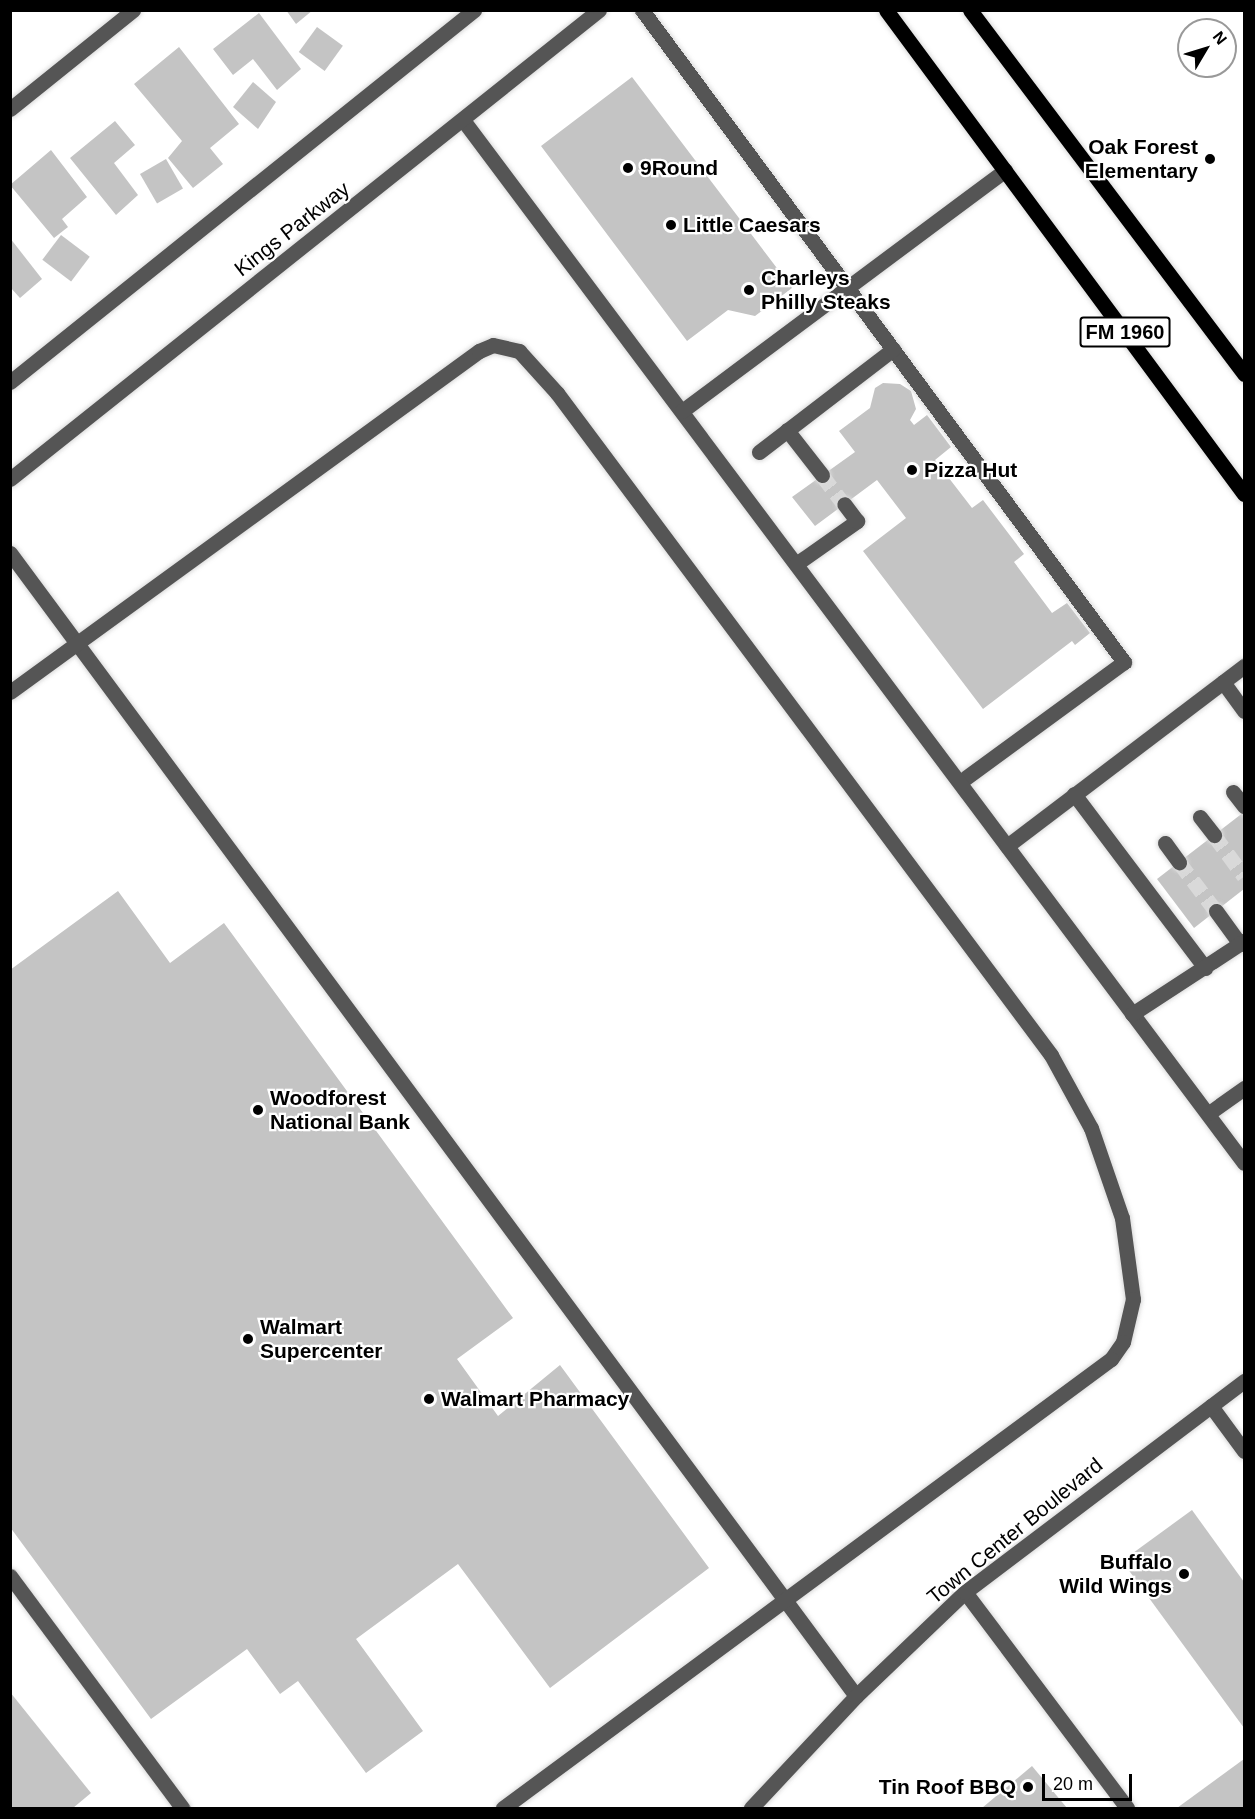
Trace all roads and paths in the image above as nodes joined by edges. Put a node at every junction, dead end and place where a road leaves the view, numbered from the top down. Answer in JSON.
{"nodes":[{"id":1,"x":133,"y":10,"type":"edge"},
{"id":2,"x":474,"y":10,"type":"edge"},
{"id":3,"x":599,"y":10,"type":"edge"},
{"id":4,"x":642,"y":10,"type":"edge"},
{"id":5,"x":886,"y":10,"type":"edge"},
{"id":6,"x":970,"y":10,"type":"edge"},
{"id":7,"x":10,"y":109,"type":"edge"},
{"id":8,"x":463,"y":120,"type":"junction"},
{"id":9,"x":1005,"y":170,"type":"junction"},
{"id":10,"x":847,"y":287,"type":"junction"},
{"id":11,"x":893,"y":349,"type":"junction"},
{"id":12,"x":1245,"y":374,"type":"edge"},
{"id":13,"x":10,"y":382,"type":"edge"},
{"id":14,"x":682,"y":411,"type":"junction"},
{"id":15,"x":787,"y":430,"type":"junction"},
{"id":16,"x":759,"y":452,"type":"dead end"},
{"id":17,"x":822,"y":476,"type":"tunnel mouth"},
{"id":18,"x":10,"y":479,"type":"edge"},
{"id":19,"x":1245,"y":494,"type":"edge"},
{"id":20,"x":844,"y":504,"type":"tunnel mouth"},
{"id":21,"x":10,"y":553,"type":"edge"},
{"id":22,"x":796,"y":564,"type":"junction"},
{"id":23,"x":77,"y":643,"type":"junction"},
{"id":24,"x":1245,"y":666,"type":"edge"},
{"id":25,"x":1223,"y":682,"type":"junction"},
{"id":26,"x":10,"y":692,"type":"edge"},
{"id":27,"x":1245,"y":711,"type":"edge"},
{"id":28,"x":960,"y":782,"type":"junction"},
{"id":29,"x":1233,"y":792,"type":"dead end"},
{"id":30,"x":1074,"y":794,"type":"junction"},
{"id":31,"x":1245,"y":806,"type":"edge"},
{"id":32,"x":1200,"y":817,"type":"dead end"},
{"id":33,"x":1214,"y":835,"type":"tunnel mouth"},
{"id":34,"x":1165,"y":843,"type":"dead end"},
{"id":35,"x":1007,"y":846,"type":"junction"},
{"id":36,"x":1179,"y":862,"type":"tunnel mouth"},
{"id":37,"x":1216,"y":911,"type":"tunnel mouth"},
{"id":38,"x":1242,"y":942,"type":"edge"},
{"id":39,"x":1205,"y":968,"type":"junction"},
{"id":40,"x":1132,"y":1014,"type":"junction"},
{"id":41,"x":1245,"y":1088,"type":"edge"},
{"id":42,"x":1209,"y":1113,"type":"junction"},
{"id":43,"x":1245,"y":1163,"type":"edge"},
{"id":44,"x":1245,"y":1381,"type":"edge"},
{"id":45,"x":1211,"y":1406,"type":"junction"},
{"id":46,"x":1245,"y":1451,"type":"edge"},
{"id":47,"x":10,"y":1576,"type":"edge"},
{"id":48,"x":965,"y":1592,"type":"junction"},
{"id":49,"x":786,"y":1602,"type":"junction"},
{"id":50,"x":856,"y":1696,"type":"junction"},
{"id":51,"x":182,"y":1809,"type":"edge"},
{"id":52,"x":503,"y":1809,"type":"edge"},
{"id":53,"x":751,"y":1809,"type":"edge"},
{"id":54,"x":1127,"y":1809,"type":"edge"}],
"edges":[{"from":1,"to":7,"type":"street"},
{"from":2,"to":13,"type":"street"},
{"from":3,"to":8,"type":"street","name":"Kings Parkway"},
{"from":4,"to":10,"type":"street"},
{"from":5,"to":9,"type":"main road","name":"FM 1960","number":"FM 1960"},
{"from":6,"to":12,"type":"main road","name":"FM 1960","number":"FM 1960"},
{"from":8,"to":14,"type":"street"},
{"from":8,"to":18,"type":"street","name":"Kings Parkway"},
{"from":9,"to":10,"type":"street"},
{"from":9,"to":19,"type":"main road","name":"FM 1960","number":"FM 1960"},
{"from":10,"to":11,"type":"street"},
{"from":10,"to":14,"type":"street"},
{"from":11,"to":15,"type":"street"},
{"from":11,"to":28,"type":"street"},
{"from":14,"to":22,"type":"street"},
{"from":15,"to":16,"type":"street"},
{"from":15,"to":17,"type":"street"},
{"from":20,"to":22,"type":"street"},
{"from":21,"to":23,"type":"street"},
{"from":22,"to":28,"type":"street"},
{"from":23,"to":26,"type":"street"},
{"from":23,"to":49,"type":"street"},
{"from":23,"to":49,"type":"street"},
{"from":24,"to":25,"type":"street"},
{"from":25,"to":27,"type":"street"},
{"from":25,"to":30,"type":"street"},
{"from":28,"to":35,"type":"street"},
{"from":29,"to":31,"type":"street"},
{"from":30,"to":35,"type":"street"},
{"from":30,"to":39,"type":"street"},
{"from":32,"to":33,"type":"street"},
{"from":34,"to":36,"type":"street"},
{"from":35,"to":40,"type":"street"},
{"from":37,"to":38,"type":"street"},
{"from":38,"to":39,"type":"street"},
{"from":39,"to":40,"type":"street"},
{"from":40,"to":42,"type":"street"},
{"from":41,"to":42,"type":"street"},
{"from":42,"to":43,"type":"street"},
{"from":44,"to":45,"type":"street","name":"Town Center Boulevard"},
{"from":45,"to":46,"type":"street"},
{"from":45,"to":48,"type":"street","name":"Town Center Boulevard"},
{"from":47,"to":51,"type":"street"},
{"from":48,"to":50,"type":"street","name":"Town Center Boulevard"},
{"from":48,"to":54,"type":"street"},
{"from":49,"to":50,"type":"street"},
{"from":49,"to":52,"type":"street"},
{"from":50,"to":53,"type":"street","name":"Town Center Boulevard"}]}
